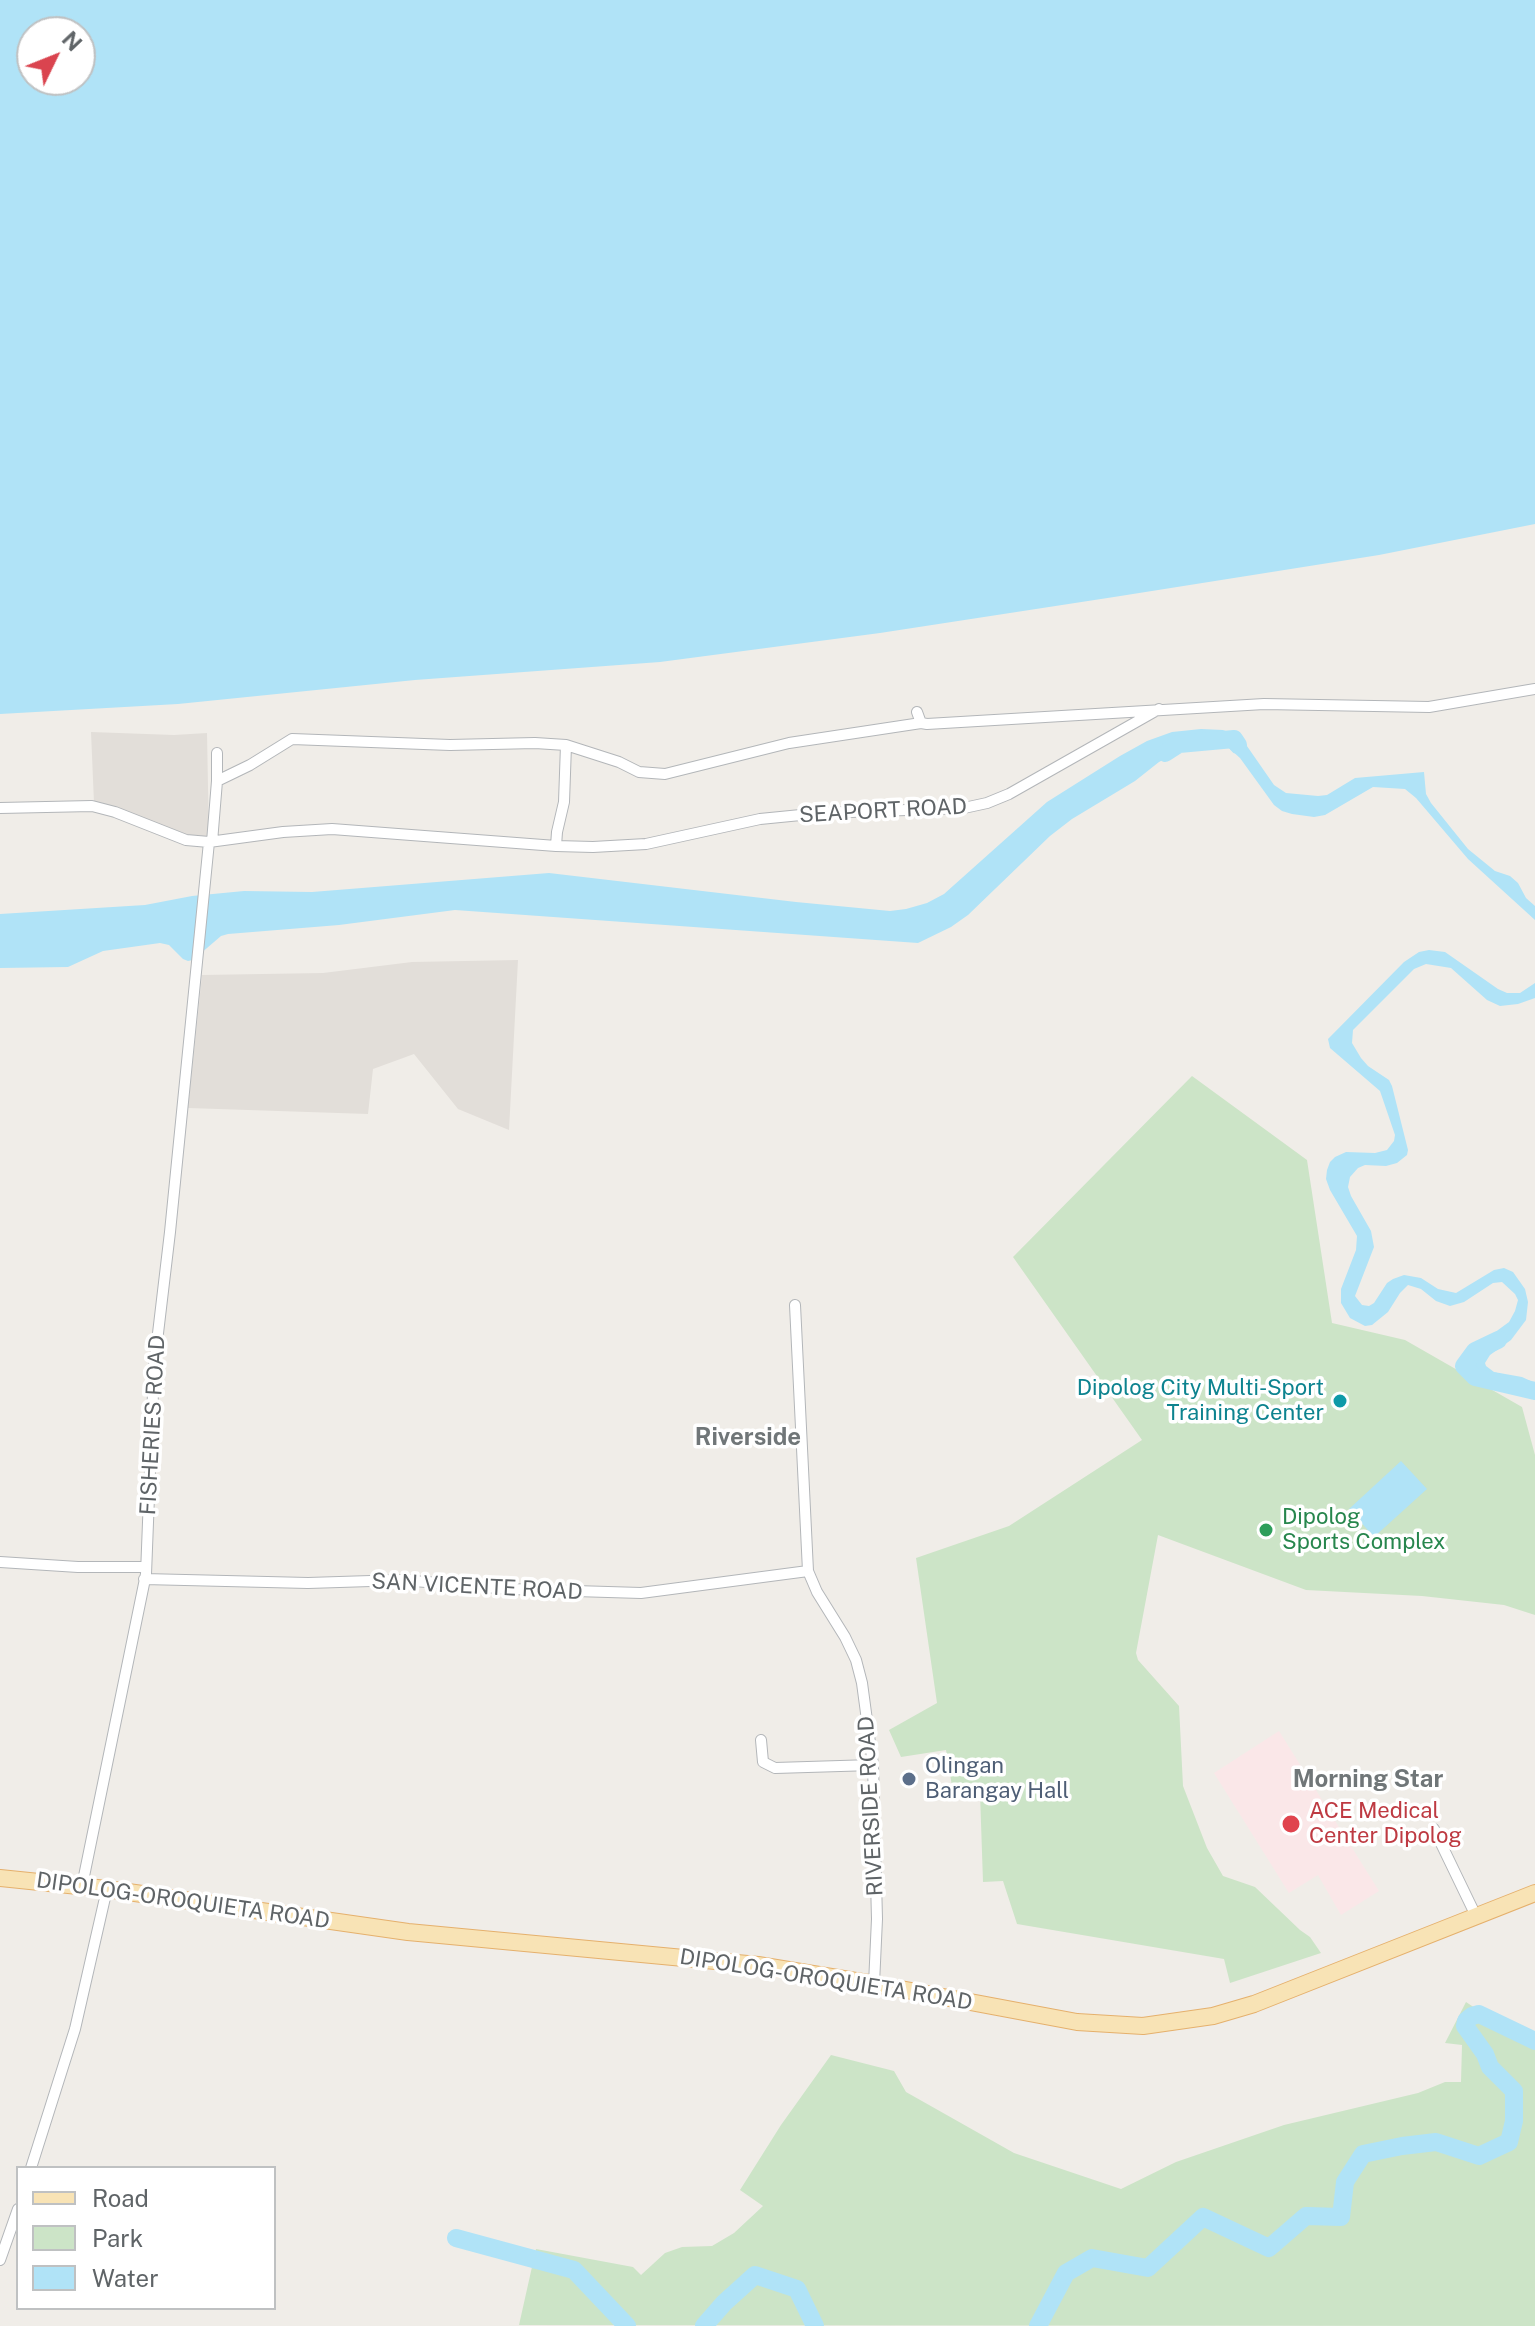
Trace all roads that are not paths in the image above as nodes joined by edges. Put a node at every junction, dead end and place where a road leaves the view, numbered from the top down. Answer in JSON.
{"nodes":[{"id":1,"x":1535,"y":689,"type":"edge"},
{"id":2,"x":1159,"y":709,"type":"junction"},
{"id":3,"x":566,"y":745,"type":"junction"},
{"id":4,"x":217,"y":753,"type":"dead end"},
{"id":5,"x":217,"y":781,"type":"junction"},
{"id":6,"x":0,"y":808,"type":"edge"},
{"id":7,"x":210,"y":842,"type":"junction"},
{"id":8,"x":556,"y":846,"type":"junction"},
{"id":9,"x":795,"y":1305,"type":"dead end"},
{"id":10,"x":0,"y":1562,"type":"edge"},
{"id":11,"x":146,"y":1567,"type":"junction"},
{"id":12,"x":808,"y":1571,"type":"junction"},
{"id":13,"x":144,"y":1579,"type":"junction"},
{"id":14,"x":761,"y":1740,"type":"dead end"},
{"id":15,"x":873,"y":1765,"type":"junction"},
{"id":16,"x":1434,"y":1829,"type":"dead end"},
{"id":17,"x":0,"y":1878,"type":"edge"},
{"id":18,"x":82,"y":1886,"type":"junction"},
{"id":19,"x":107,"y":1889,"type":"junction"},
{"id":20,"x":1535,"y":1893,"type":"edge"},
{"id":21,"x":1476,"y":1916,"type":"junction"},
{"id":22,"x":874,"y":1984,"type":"junction"},
{"id":23,"x":32,"y":2166,"type":"edge"},
{"id":24,"x":16,"y":2215,"type":"edge"},
{"id":25,"x":0,"y":2260,"type":"edge"}],
"edges":[{"from":1,"to":2,"type":"street","name":"SEAPORT ROAD"},
{"from":2,"to":3,"type":"street"},
{"from":2,"to":8,"type":"street","name":"SEAPORT ROAD"},
{"from":3,"to":5,"type":"street"},
{"from":3,"to":8,"type":"street"},
{"from":4,"to":5,"type":"street","name":"FISHERIES ROAD"},
{"from":5,"to":7,"type":"street","name":"FISHERIES ROAD"},
{"from":6,"to":7,"type":"street","name":"SEAPORT ROAD"},
{"from":7,"to":8,"type":"street","name":"SEAPORT ROAD"},
{"from":7,"to":11,"type":"street","name":"FISHERIES ROAD"},
{"from":9,"to":12,"type":"street","name":"RIVERSIDE ROAD"},
{"from":10,"to":11,"type":"street"},
{"from":11,"to":13,"type":"street","name":"FISHERIES ROAD"},
{"from":12,"to":13,"type":"street","name":"SAN VICENTE ROAD"},
{"from":12,"to":15,"type":"street","name":"RIVERSIDE ROAD"},
{"from":13,"to":18,"type":"street","name":"FISHERIES ROAD"},
{"from":14,"to":15,"type":"street"},
{"from":15,"to":22,"type":"street","name":"RIVERSIDE ROAD"},
{"from":16,"to":21,"type":"street"},
{"from":17,"to":18,"type":"main road","name":"DIPOLOG-OROQUIETA ROAD"},
{"from":18,"to":19,"type":"main road","name":"DIPOLOG-OROQUIETA ROAD"},
{"from":19,"to":22,"type":"main road","name":"DIPOLOG-OROQUIETA ROAD"},
{"from":19,"to":23,"type":"street"},
{"from":20,"to":21,"type":"main road","name":"DIPOLOG-OROQUIETA ROAD"},
{"from":21,"to":22,"type":"main road","name":"DIPOLOG-OROQUIETA ROAD"},
{"from":24,"to":25,"type":"street"}]}
